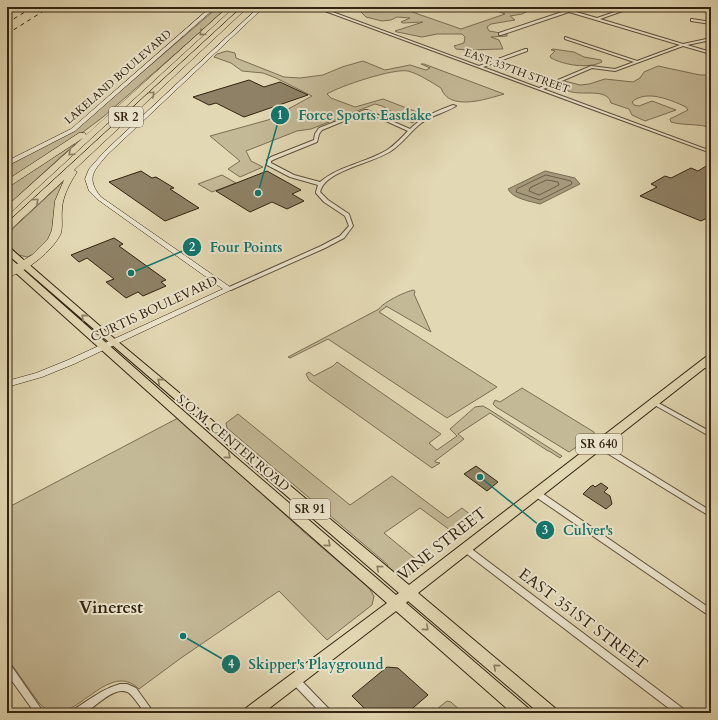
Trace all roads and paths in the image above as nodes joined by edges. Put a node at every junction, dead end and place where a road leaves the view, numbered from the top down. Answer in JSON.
{"nodes":[{"id":1,"x":214,"y":7,"type":"edge"},
{"id":2,"x":231,"y":7,"type":"edge"},
{"id":3,"x":245,"y":7,"type":"edge"},
{"id":4,"x":262,"y":7,"type":"edge"},
{"id":5,"x":316,"y":7,"type":"edge"},
{"id":6,"x":556,"y":7,"type":"edge"},
{"id":7,"x":632,"y":7,"type":"edge"},
{"id":8,"x":568,"y":9,"type":"edge"},
{"id":9,"x":598,"y":19,"type":"junction"},
{"id":10,"x":692,"y":20,"type":"dead end"},
{"id":11,"x":711,"y":23,"type":"edge"},
{"id":12,"x":500,"y":34,"type":"dead end"},
{"id":13,"x":566,"y":38,"type":"dead end"},
{"id":14,"x":711,"y":39,"type":"edge"},
{"id":15,"x":683,"y":45,"type":"junction"},
{"id":16,"x":526,"y":50,"type":"dead end"},
{"id":17,"x":711,"y":53,"type":"edge"},
{"id":18,"x":638,"y":62,"type":"junction"},
{"id":19,"x":479,"y":67,"type":"junction"},
{"id":20,"x":539,"y":89,"type":"junction"},
{"id":21,"x":454,"y":106,"type":"dead end"},
{"id":22,"x":120,"y":108,"type":"junction"},
{"id":23,"x":411,"y":131,"type":"junction"},
{"id":24,"x":711,"y":152,"type":"edge"},
{"id":25,"x":87,"y":154,"type":"junction"},
{"id":26,"x":7,"y":164,"type":"edge"},
{"id":27,"x":7,"y":184,"type":"edge"},
{"id":28,"x":321,"y":184,"type":"junction"},
{"id":29,"x":7,"y":211,"type":"edge"},
{"id":30,"x":7,"y":228,"type":"edge"},
{"id":31,"x":8,"y":254,"type":"edge"},
{"id":32,"x":21,"y":267,"type":"junction"},
{"id":33,"x":7,"y":274,"type":"edge"},
{"id":34,"x":228,"y":289,"type":"junction"},
{"id":35,"x":109,"y":344,"type":"junction"},
{"id":36,"x":708,"y":364,"type":"edge"},
{"id":37,"x":7,"y":384,"type":"edge"},
{"id":38,"x":653,"y":402,"type":"junction"},
{"id":39,"x":711,"y":435,"type":"edge"},
{"id":40,"x":599,"y":445,"type":"junction"},
{"id":41,"x":536,"y":493,"type":"junction"},
{"id":42,"x":711,"y":514,"type":"edge"},
{"id":43,"x":466,"y":549,"type":"junction"},
{"id":44,"x":408,"y":593,"type":"junction"},
{"id":45,"x":396,"y":603,"type":"junction"},
{"id":46,"x":711,"y":613,"type":"edge"},
{"id":47,"x":7,"y":667,"type":"edge"},
{"id":48,"x":295,"y":680,"type":"junction"},
{"id":49,"x":517,"y":710,"type":"edge"},
{"id":50,"x":40,"y":713,"type":"edge"},
{"id":51,"x":76,"y":713,"type":"edge"},
{"id":52,"x":150,"y":713,"type":"edge"},
{"id":53,"x":251,"y":713,"type":"edge"},
{"id":54,"x":327,"y":713,"type":"edge"},
{"id":55,"x":550,"y":713,"type":"edge"},
{"id":56,"x":682,"y":713,"type":"edge"}],
"edges":[{"from":1,"to":26,"type":"street","name":"LAKELAND BOULEVARD"},
{"from":2,"to":22,"type":"highway","number":"SR 2","one_way":true},
{"from":25,"to":3,"type":"highway","number":"SR 2","one_way":true},
{"from":4,"to":34,"type":"street","name":"CURTIS BOULEVARD"},
{"from":5,"to":19,"type":"street","name":"EAST 337TH STREET"},
{"from":6,"to":8,"type":"street"},
{"from":7,"to":9,"type":"street"},
{"from":8,"to":9,"type":"street"},
{"from":8,"to":12,"type":"street"},
{"from":9,"to":15,"type":"street"},
{"from":10,"to":11,"type":"street"},
{"from":13,"to":18,"type":"street"},
{"from":14,"to":15,"type":"street"},
{"from":15,"to":17,"type":"street"},
{"from":15,"to":18,"type":"street"},
{"from":16,"to":19,"type":"street"},
{"from":18,"to":20,"type":"street"},
{"from":19,"to":20,"type":"street","name":"EAST 337TH STREET"},
{"from":20,"to":24,"type":"street","name":"EAST 337TH STREET"},
{"from":21,"to":23,"type":"street"},
{"from":22,"to":27,"type":"highway"},
{"from":22,"to":29,"type":"highway","number":"SR 2","one_way":true},
{"from":23,"to":28,"type":"street"},
{"from":23,"to":28,"type":"street"},
{"from":30,"to":25,"type":"highway","number":"SR 2","one_way":true},
{"from":25,"to":32,"type":"highway"},
{"from":28,"to":34,"type":"street"},
{"from":31,"to":32,"type":"main road","name":"S.O.M. CENTER ROAD","number":"SR 91"},
{"from":32,"to":33,"type":"highway"},
{"from":32,"to":35,"type":"main road","name":"S.O.M. CENTER ROAD","number":"SR 91"},
{"from":34,"to":35,"type":"street","name":"CURTIS BOULEVARD"},
{"from":35,"to":37,"type":"street","name":"CURTIS BOULEVARD"},
{"from":44,"to":35,"type":"main road","name":"S.O.M. CENTER ROAD","number":"SR 91","one_way":true},
{"from":35,"to":45,"type":"main road","name":"S.O.M. CENTER ROAD","number":"SR 91","one_way":true},
{"from":36,"to":38,"type":"main road","name":"VINE STREET","number":"SR 640"},
{"from":38,"to":39,"type":"street"},
{"from":38,"to":40,"type":"main road","name":"VINE STREET","number":"SR 640"},
{"from":40,"to":41,"type":"main road","name":"VINE STREET","number":"SR 640"},
{"from":40,"to":42,"type":"street"},
{"from":41,"to":43,"type":"main road","name":"VINE STREET","number":"SR 640"},
{"from":41,"to":46,"type":"street"},
{"from":43,"to":44,"type":"main road","name":"VINE STREET","number":"SR 640"},
{"from":43,"to":56,"type":"street","name":"EAST 351ST STREET"},
{"from":44,"to":45,"type":"main road","name":"VINE STREET","number":"SR 640"},
{"from":55,"to":44,"type":"main road","name":"S.O.M. CENTER ROAD","number":"SR 91","one_way":true},
{"from":45,"to":48,"type":"main road","name":"VINE STREET","number":"SR 640"},
{"from":45,"to":49,"type":"main road","name":"S.O.M. CENTER ROAD","number":"SR 91","one_way":true},
{"from":47,"to":50,"type":"street"},
{"from":48,"to":53,"type":"main road","name":"VINE STREET","number":"SR 640"},
{"from":48,"to":54,"type":"street"},
{"from":51,"to":52,"type":"street"}]}
